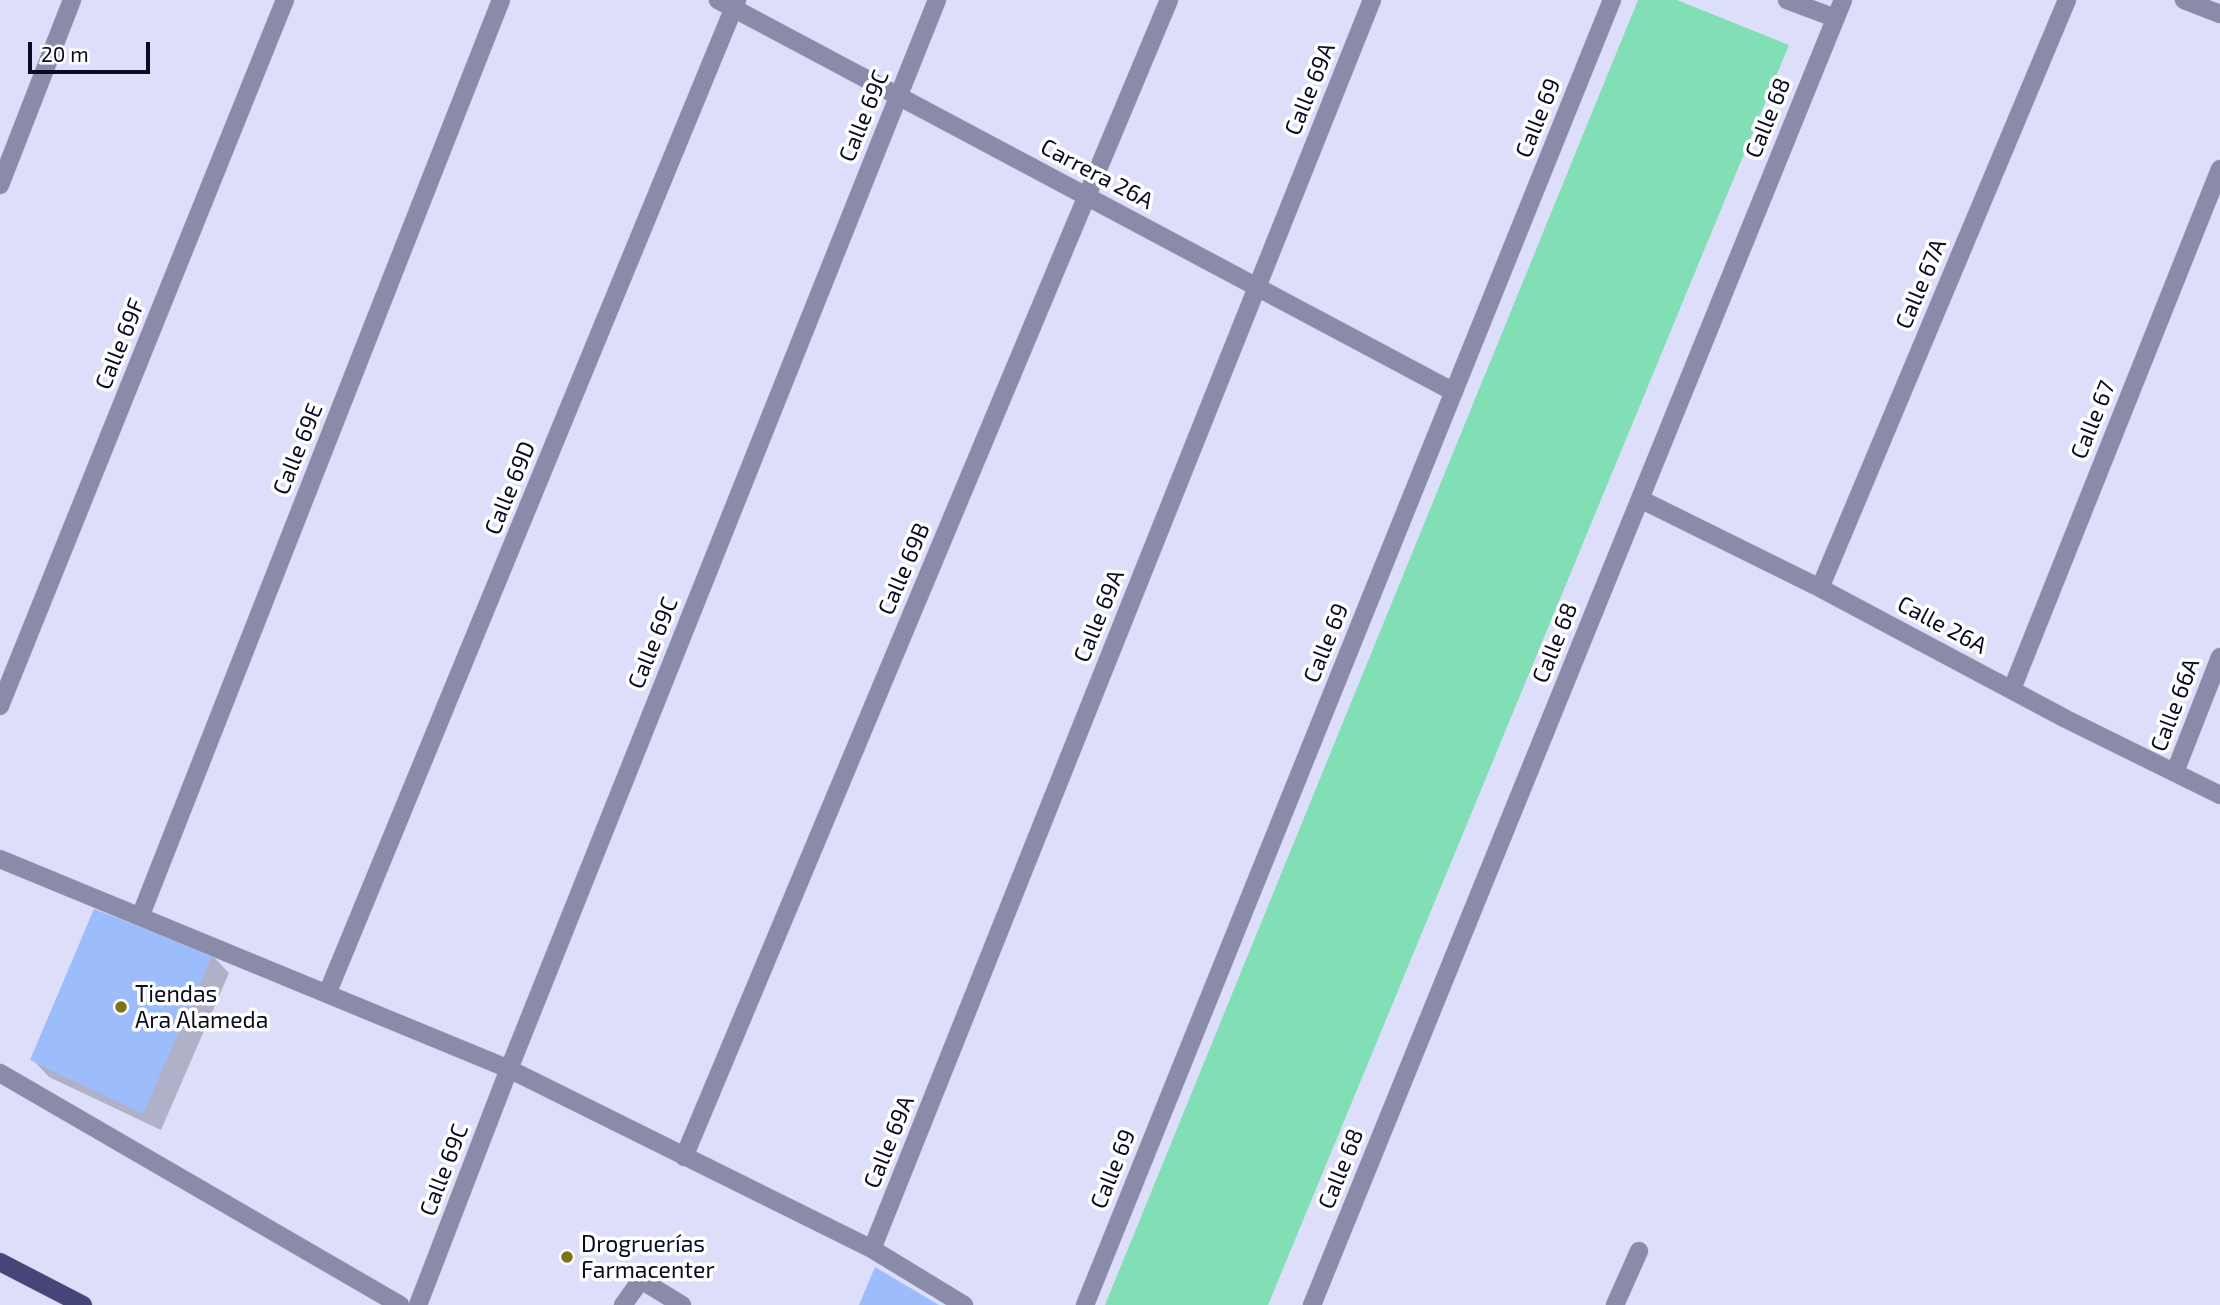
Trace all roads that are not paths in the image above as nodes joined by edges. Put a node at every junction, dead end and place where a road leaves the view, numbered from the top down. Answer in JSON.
{"nodes":[{"id":1,"x":72,"y":0,"type":"edge"},
{"id":2,"x":285,"y":0,"type":"edge"},
{"id":3,"x":501,"y":0,"type":"edge"},
{"id":4,"x":937,"y":0,"type":"edge"},
{"id":5,"x":1168,"y":0,"type":"edge"},
{"id":6,"x":1372,"y":0,"type":"edge"},
{"id":7,"x":1612,"y":0,"type":"edge"},
{"id":8,"x":1787,"y":0,"type":"edge"},
{"id":9,"x":1843,"y":0,"type":"edge"},
{"id":10,"x":2067,"y":0,"type":"edge"},
{"id":11,"x":2184,"y":0,"type":"edge"},
{"id":12,"x":730,"y":3,"type":"edge"},
{"id":13,"x":2220,"y":15,"type":"edge"},
{"id":14,"x":1835,"y":18,"type":"junction"},
{"id":15,"x":898,"y":95,"type":"junction"},
{"id":16,"x":6,"y":152,"type":"edge"},
{"id":17,"x":2220,"y":169,"type":"edge"},
{"id":18,"x":0,"y":185,"type":"edge"},
{"id":19,"x":1086,"y":196,"type":"junction"},
{"id":20,"x":1257,"y":288,"type":"junction"},
{"id":21,"x":1454,"y":392,"type":"junction"},
{"id":22,"x":1640,"y":499,"type":"junction"},
{"id":23,"x":1820,"y":588,"type":"junction"},
{"id":24,"x":2220,"y":657,"type":"edge"},
{"id":25,"x":2012,"y":689,"type":"junction"},
{"id":26,"x":0,"y":706,"type":"edge"},
{"id":27,"x":2175,"y":772,"type":"junction"},
{"id":28,"x":2220,"y":795,"type":"edge"},
{"id":29,"x":0,"y":859,"type":"edge"},
{"id":30,"x":140,"y":917,"type":"junction"},
{"id":31,"x":327,"y":994,"type":"junction"},
{"id":32,"x":509,"y":1069,"type":"junction"},
{"id":33,"x":0,"y":1073,"type":"edge"},
{"id":34,"x":684,"y":1157,"type":"junction"},
{"id":35,"x":872,"y":1249,"type":"junction"},
{"id":36,"x":1639,"y":1251,"type":"dead end"},
{"id":37,"x":0,"y":1262,"type":"edge"},
{"id":38,"x":83,"y":1305,"type":"edge"},
{"id":39,"x":400,"y":1305,"type":"edge"},
{"id":40,"x":418,"y":1305,"type":"edge"},
{"id":41,"x":623,"y":1305,"type":"edge"},
{"id":42,"x":682,"y":1305,"type":"edge"},
{"id":43,"x":964,"y":1305,"type":"edge"},
{"id":44,"x":1085,"y":1305,"type":"edge"},
{"id":45,"x":1312,"y":1305,"type":"edge"},
{"id":46,"x":1615,"y":1305,"type":"edge"}],
"edges":[{"from":1,"to":16,"type":"street"},
{"from":2,"to":26,"type":"street","name":"Calle 69F"},
{"from":3,"to":30,"type":"street","name":"Calle 69E"},
{"from":4,"to":15,"type":"street","name":"Calle 69C"},
{"from":5,"to":19,"type":"street","name":"Calle 69B"},
{"from":6,"to":20,"type":"street","name":"Calle 69A"},
{"from":7,"to":21,"type":"street","name":"Calle 69"},
{"from":8,"to":14,"type":"street"},
{"from":9,"to":14,"type":"street","name":"Calle 68"},
{"from":10,"to":23,"type":"street","name":"Calle 67A"},
{"from":11,"to":13,"type":"street"},
{"from":12,"to":15,"type":"street","name":"Carrera 26A"},
{"from":12,"to":31,"type":"street","name":"Calle 69D"},
{"from":14,"to":22,"type":"street","name":"Calle 68"},
{"from":15,"to":19,"type":"street","name":"Carrera 26A"},
{"from":15,"to":32,"type":"street","name":"Calle 69C"},
{"from":16,"to":18,"type":"street"},
{"from":17,"to":25,"type":"street","name":"Calle 67"},
{"from":19,"to":20,"type":"street","name":"Carrera 26A"},
{"from":19,"to":34,"type":"street","name":"Calle 69B"},
{"from":20,"to":21,"type":"street","name":"Carrera 26A"},
{"from":20,"to":35,"type":"street","name":"Calle 69A"},
{"from":21,"to":44,"type":"street","name":"Calle 69"},
{"from":22,"to":23,"type":"street","name":"Calle 26A"},
{"from":22,"to":45,"type":"street","name":"Calle 68"},
{"from":23,"to":25,"type":"street","name":"Calle 26A"},
{"from":24,"to":27,"type":"street","name":"Calle 66A"},
{"from":25,"to":27,"type":"street","name":"Calle 26A"},
{"from":27,"to":28,"type":"street","name":"Calle 26A"},
{"from":29,"to":30,"type":"street"},
{"from":30,"to":31,"type":"street"},
{"from":31,"to":32,"type":"street"},
{"from":32,"to":34,"type":"street"},
{"from":32,"to":40,"type":"street","name":"Calle 69C"},
{"from":33,"to":39,"type":"street"},
{"from":34,"to":35,"type":"street"},
{"from":35,"to":43,"type":"street"},
{"from":36,"to":46,"type":"street"},
{"from":37,"to":38,"type":"main road"},
{"from":41,"to":42,"type":"street"}]}
